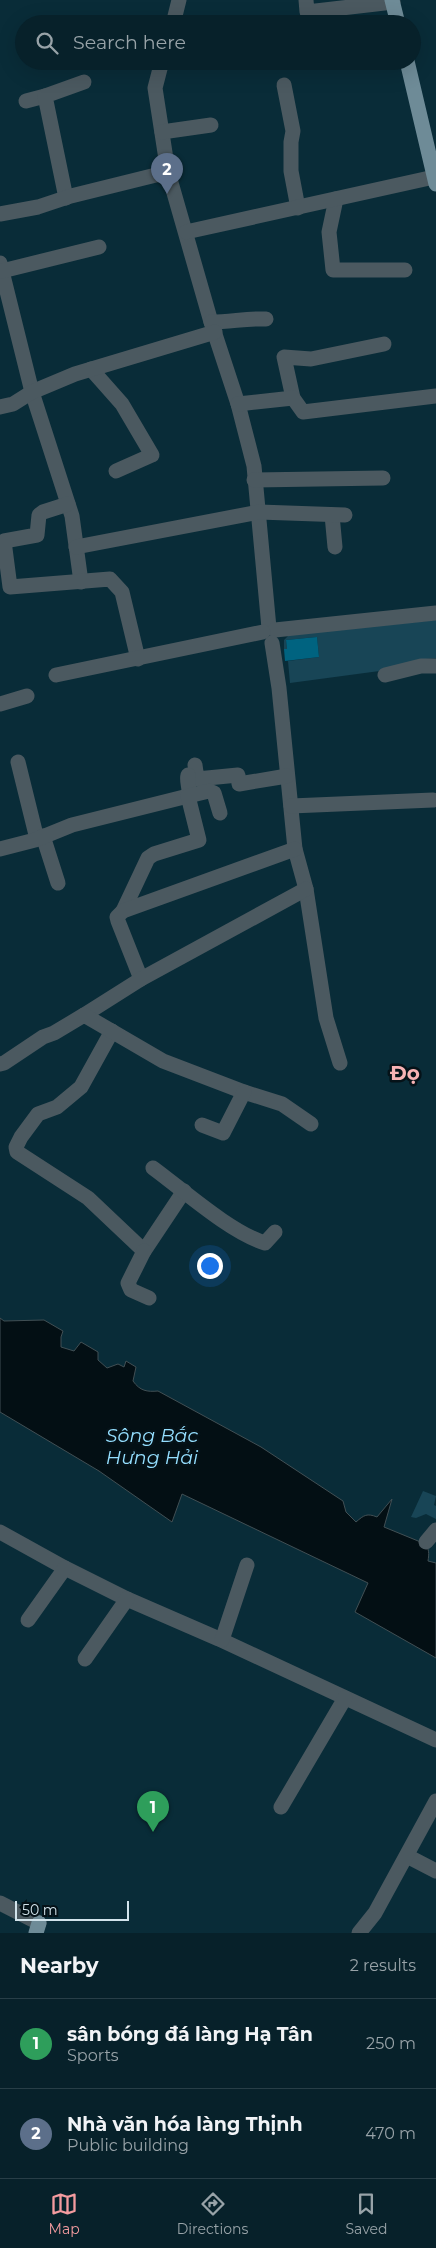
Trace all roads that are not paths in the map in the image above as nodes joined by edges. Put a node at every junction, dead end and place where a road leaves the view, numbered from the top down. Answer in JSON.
{"nodes":[{"id":1,"x":178,"y":0,"type":"edge"},
{"id":2,"x":392,"y":1,"type":"edge"},
{"id":3,"x":308,"y":12,"type":"edge"},
{"id":4,"x":175,"y":15,"type":"edge"},
{"id":5,"x":396,"y":15,"type":"edge"},
{"id":6,"x":159,"y":70,"type":"edge"},
{"id":7,"x":409,"y":70,"type":"edge"},
{"id":8,"x":84,"y":82,"type":"dead end"},
{"id":9,"x":284,"y":85,"type":"dead end"},
{"id":10,"x":44,"y":96,"type":"junction"},
{"id":11,"x":26,"y":101,"type":"dead end"},
{"id":12,"x":211,"y":125,"type":"dead end"},
{"id":13,"x":162,"y":132,"type":"junction"},
{"id":14,"x":168,"y":172,"type":"junction"},
{"id":15,"x":435,"y":181,"type":"edge"},
{"id":16,"x":66,"y":198,"type":"junction"},
{"id":17,"x":336,"y":199,"type":"junction"},
{"id":18,"x":298,"y":208,"type":"junction"},
{"id":19,"x":0,"y":214,"type":"edge"},
{"id":20,"x":186,"y":232,"type":"junction"},
{"id":21,"x":99,"y":247,"type":"dead end"},
{"id":22,"x":1,"y":267,"type":"edge"},
{"id":23,"x":405,"y":270,"type":"dead end"},
{"id":24,"x":266,"y":319,"type":"dead end"},
{"id":25,"x":213,"y":327,"type":"junction"},
{"id":26,"x":384,"y":344,"type":"dead end"},
{"id":27,"x":91,"y":369,"type":"junction"},
{"id":28,"x":32,"y":392,"type":"junction"},
{"id":29,"x":436,"y":396,"type":"edge"},
{"id":30,"x":293,"y":398,"type":"junction"},
{"id":31,"x":238,"y":404,"type":"junction"},
{"id":32,"x":0,"y":407,"type":"edge"},
{"id":33,"x":116,"y":471,"type":"dead end"},
{"id":34,"x":383,"y":478,"type":"dead end"},
{"id":35,"x":254,"y":480,"type":"junction"},
{"id":36,"x":68,"y":504,"type":"junction"},
{"id":37,"x":259,"y":512,"type":"junction"},
{"id":38,"x":76,"y":546,"type":"junction"},
{"id":39,"x":336,"y":547,"type":"dead end"},
{"id":40,"x":81,"y":582,"type":"junction"},
{"id":41,"x":436,"y":613,"type":"edge"},
{"id":42,"x":270,"y":633,"type":"junction"},
{"id":43,"x":138,"y":659,"type":"junction"},
{"id":44,"x":436,"y":666,"type":"edge"},
{"id":45,"x":385,"y":675,"type":"dead end"},
{"id":46,"x":56,"y":676,"type":"dead end"},
{"id":47,"x":27,"y":696,"type":"dead end"},
{"id":48,"x":0,"y":704,"type":"edge"},
{"id":49,"x":18,"y":762,"type":"dead end"},
{"id":50,"x":287,"y":776,"type":"junction"},
{"id":51,"x":188,"y":796,"type":"junction"},
{"id":52,"x":433,"y":800,"type":"dead end"},
{"id":53,"x":291,"y":806,"type":"junction"},
{"id":54,"x":220,"y":813,"type":"dead end"},
{"id":55,"x":40,"y":838,"type":"junction"},
{"id":56,"x":0,"y":849,"type":"edge"},
{"id":57,"x":295,"y":849,"type":"junction"},
{"id":58,"x":301,"y":873,"type":"junction"},
{"id":59,"x":58,"y":883,"type":"dead end"},
{"id":60,"x":306,"y":890,"type":"junction"},
{"id":61,"x":291,"y":897,"type":"junction"},
{"id":62,"x":123,"y":912,"type":"junction"},
{"id":63,"x":141,"y":979,"type":"junction"},
{"id":64,"x":84,"y":1015,"type":"junction"},
{"id":65,"x":112,"y":1031,"type":"junction"},
{"id":66,"x":340,"y":1063,"type":"dead end"},
{"id":67,"x":0,"y":1064,"type":"edge"},
{"id":68,"x":244,"y":1092,"type":"junction"},
{"id":69,"x":311,"y":1124,"type":"dead end"},
{"id":70,"x":202,"y":1125,"type":"dead end"},
{"id":71,"x":153,"y":1168,"type":"dead end"},
{"id":72,"x":184,"y":1191,"type":"junction"},
{"id":73,"x":275,"y":1232,"type":"dead end"},
{"id":74,"x":144,"y":1251,"type":"junction"},
{"id":75,"x":149,"y":1298,"type":"dead end"},
{"id":76,"x":436,"y":1530,"type":"edge"},
{"id":77,"x":0,"y":1532,"type":"edge"},
{"id":78,"x":426,"y":1542,"type":"dead end"},
{"id":79,"x":247,"y":1565,"type":"dead end"},
{"id":80,"x":65,"y":1568,"type":"junction"},
{"id":81,"x":127,"y":1599,"type":"junction"},
{"id":82,"x":28,"y":1620,"type":"dead end"},
{"id":83,"x":222,"y":1640,"type":"junction"},
{"id":84,"x":85,"y":1659,"type":"dead end"},
{"id":85,"x":345,"y":1698,"type":"junction"},
{"id":86,"x":436,"y":1740,"type":"edge"},
{"id":87,"x":436,"y":1802,"type":"edge"},
{"id":88,"x":281,"y":1808,"type":"dead end"},
{"id":89,"x":407,"y":1856,"type":"junction"},
{"id":90,"x":436,"y":1871,"type":"edge"},
{"id":91,"x":0,"y":1903,"type":"edge"},
{"id":92,"x":38,"y":1928,"type":"edge"},
{"id":93,"x":359,"y":1933,"type":"edge"}],
"edges":[{"from":1,"to":4,"type":"street"},
{"from":2,"to":3,"type":"street"},
{"from":2,"to":5,"type":"main road"},
{"from":6,"to":13,"type":"street"},
{"from":7,"to":15,"type":"main road"},
{"from":8,"to":10,"type":"street"},
{"from":9,"to":18,"type":"street"},
{"from":10,"to":11,"type":"street"},
{"from":10,"to":16,"type":"street"},
{"from":12,"to":13,"type":"street"},
{"from":13,"to":14,"type":"street"},
{"from":14,"to":16,"type":"street"},
{"from":14,"to":20,"type":"street"},
{"from":15,"to":17,"type":"street"},
{"from":16,"to":19,"type":"street"},
{"from":17,"to":18,"type":"street"},
{"from":17,"to":23,"type":"street"},
{"from":18,"to":20,"type":"street"},
{"from":20,"to":25,"type":"street"},
{"from":21,"to":22,"type":"street"},
{"from":22,"to":28,"type":"street"},
{"from":24,"to":25,"type":"street"},
{"from":25,"to":27,"type":"street"},
{"from":25,"to":31,"type":"street"},
{"from":26,"to":30,"type":"street"},
{"from":27,"to":28,"type":"street"},
{"from":27,"to":33,"type":"street"},
{"from":28,"to":32,"type":"street"},
{"from":28,"to":36,"type":"street"},
{"from":29,"to":30,"type":"street"},
{"from":30,"to":31,"type":"street"},
{"from":31,"to":35,"type":"street"},
{"from":34,"to":35,"type":"street"},
{"from":35,"to":37,"type":"street"},
{"from":36,"to":38,"type":"street"},
{"from":36,"to":40,"type":"street"},
{"from":37,"to":38,"type":"street"},
{"from":37,"to":39,"type":"street"},
{"from":37,"to":42,"type":"street"},
{"from":38,"to":40,"type":"street"},
{"from":40,"to":43,"type":"street"},
{"from":41,"to":42,"type":"street"},
{"from":42,"to":43,"type":"street"},
{"from":42,"to":50,"type":"street"},
{"from":43,"to":46,"type":"street"},
{"from":44,"to":45,"type":"street"},
{"from":47,"to":48,"type":"street"},
{"from":49,"to":55,"type":"street"},
{"from":50,"to":51,"type":"street"},
{"from":50,"to":53,"type":"street"},
{"from":51,"to":54,"type":"street"},
{"from":51,"to":55,"type":"street"},
{"from":51,"to":62,"type":"street"},
{"from":52,"to":53,"type":"street"},
{"from":53,"to":57,"type":"street"},
{"from":55,"to":56,"type":"street"},
{"from":55,"to":59,"type":"street"},
{"from":57,"to":58,"type":"street"},
{"from":57,"to":62,"type":"street"},
{"from":58,"to":60,"type":"street"},
{"from":58,"to":61,"type":"street"},
{"from":60,"to":61,"type":"street"},
{"from":60,"to":66,"type":"street"},
{"from":61,"to":63,"type":"street"},
{"from":62,"to":63,"type":"street"},
{"from":63,"to":64,"type":"street"},
{"from":64,"to":65,"type":"street"},
{"from":64,"to":67,"type":"street"},
{"from":65,"to":68,"type":"street"},
{"from":65,"to":74,"type":"street"},
{"from":68,"to":69,"type":"street"},
{"from":68,"to":70,"type":"street"},
{"from":71,"to":72,"type":"street"},
{"from":72,"to":73,"type":"street"},
{"from":72,"to":74,"type":"street"},
{"from":74,"to":75,"type":"street"},
{"from":76,"to":78,"type":"street"},
{"from":77,"to":80,"type":"street"},
{"from":79,"to":83,"type":"street"},
{"from":80,"to":81,"type":"street"},
{"from":80,"to":82,"type":"street"},
{"from":81,"to":83,"type":"street"},
{"from":81,"to":84,"type":"street"},
{"from":83,"to":85,"type":"street"},
{"from":85,"to":86,"type":"street"},
{"from":85,"to":88,"type":"street"},
{"from":87,"to":89,"type":"street"},
{"from":89,"to":90,"type":"street"},
{"from":89,"to":93,"type":"street"},
{"from":91,"to":92,"type":"street"}]}
